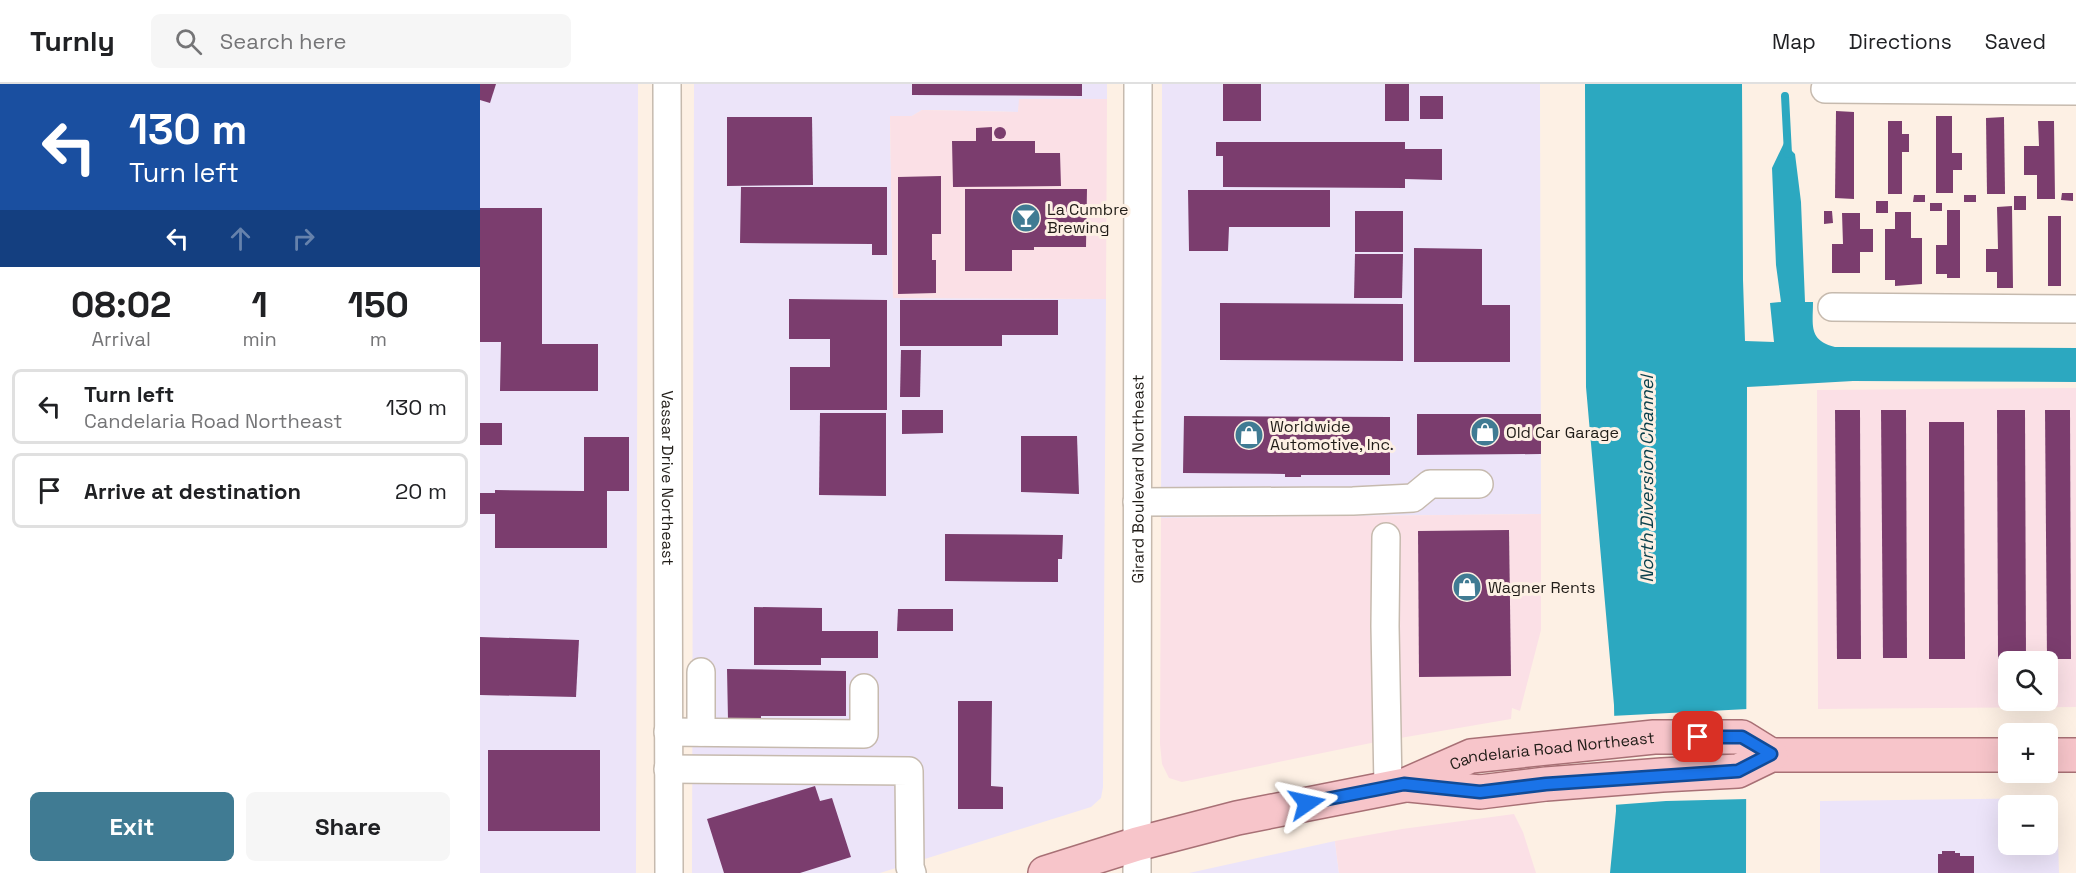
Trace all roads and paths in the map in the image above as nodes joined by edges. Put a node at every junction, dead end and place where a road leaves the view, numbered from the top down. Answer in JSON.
{"nodes":[{"id":1,"x":667,"y":84,"type":"edge"},
{"id":2,"x":1138,"y":84,"type":"edge"},
{"id":3,"x":1825,"y":89,"type":"dead end"},
{"id":4,"x":2076,"y":91,"type":"edge"},
{"id":5,"x":1832,"y":308,"type":"dead end"},
{"id":6,"x":2076,"y":309,"type":"edge"},
{"id":7,"x":1479,"y":484,"type":"dead end"},
{"id":8,"x":1137,"y":502,"type":"junction"},
{"id":9,"x":1386,"y":537,"type":"dead end"},
{"id":10,"x":701,"y":672,"type":"dead end"},
{"id":11,"x":864,"y":688,"type":"dead end"},
{"id":12,"x":668,"y":732,"type":"junction"},
{"id":13,"x":701,"y":732,"type":"junction"},
{"id":14,"x":1771,"y":754,"type":"junction"},
{"id":15,"x":1998,"y":755,"type":"edge"},
{"id":16,"x":2058,"y":755,"type":"edge"},
{"id":17,"x":2076,"y":755,"type":"edge"},
{"id":18,"x":668,"y":769,"type":"junction"},
{"id":19,"x":1396,"y":786,"type":"junction"},
{"id":20,"x":1137,"y":858,"type":"edge"},
{"id":21,"x":669,"y":873,"type":"edge"},
{"id":22,"x":912,"y":873,"type":"edge"},
{"id":23,"x":1045,"y":873,"type":"edge"}],
"edges":[{"from":1,"to":12,"type":"street","name":"Vassar Drive Northeast"},
{"from":2,"to":8,"type":"street","name":"Girard Boulevard Northeast"},
{"from":3,"to":4,"type":"street"},
{"from":5,"to":6,"type":"street"},
{"from":7,"to":8,"type":"street"},
{"from":8,"to":20,"type":"street","name":"Girard Boulevard Northeast"},
{"from":9,"to":19,"type":"street"},
{"from":10,"to":13,"type":"street"},
{"from":11,"to":13,"type":"street"},
{"from":12,"to":13,"type":"street"},
{"from":12,"to":18,"type":"street","name":"Vassar Drive Northeast"},
{"from":14,"to":15,"type":"main road","name":"Candelaria Road Northeast"},
{"from":14,"to":19,"type":"main road","name":"Candelaria Road Northeast"},
{"from":14,"to":19,"type":"main road","name":"Candelaria Road Northeast"},
{"from":16,"to":17,"type":"main road"},
{"from":18,"to":21,"type":"street","name":"Vassar Drive Northeast"},
{"from":18,"to":22,"type":"street"},
{"from":19,"to":20,"type":"main road","name":"Candelaria Road Northeast"},
{"from":20,"to":23,"type":"main road","name":"Candelaria Road Northeast"}]}
